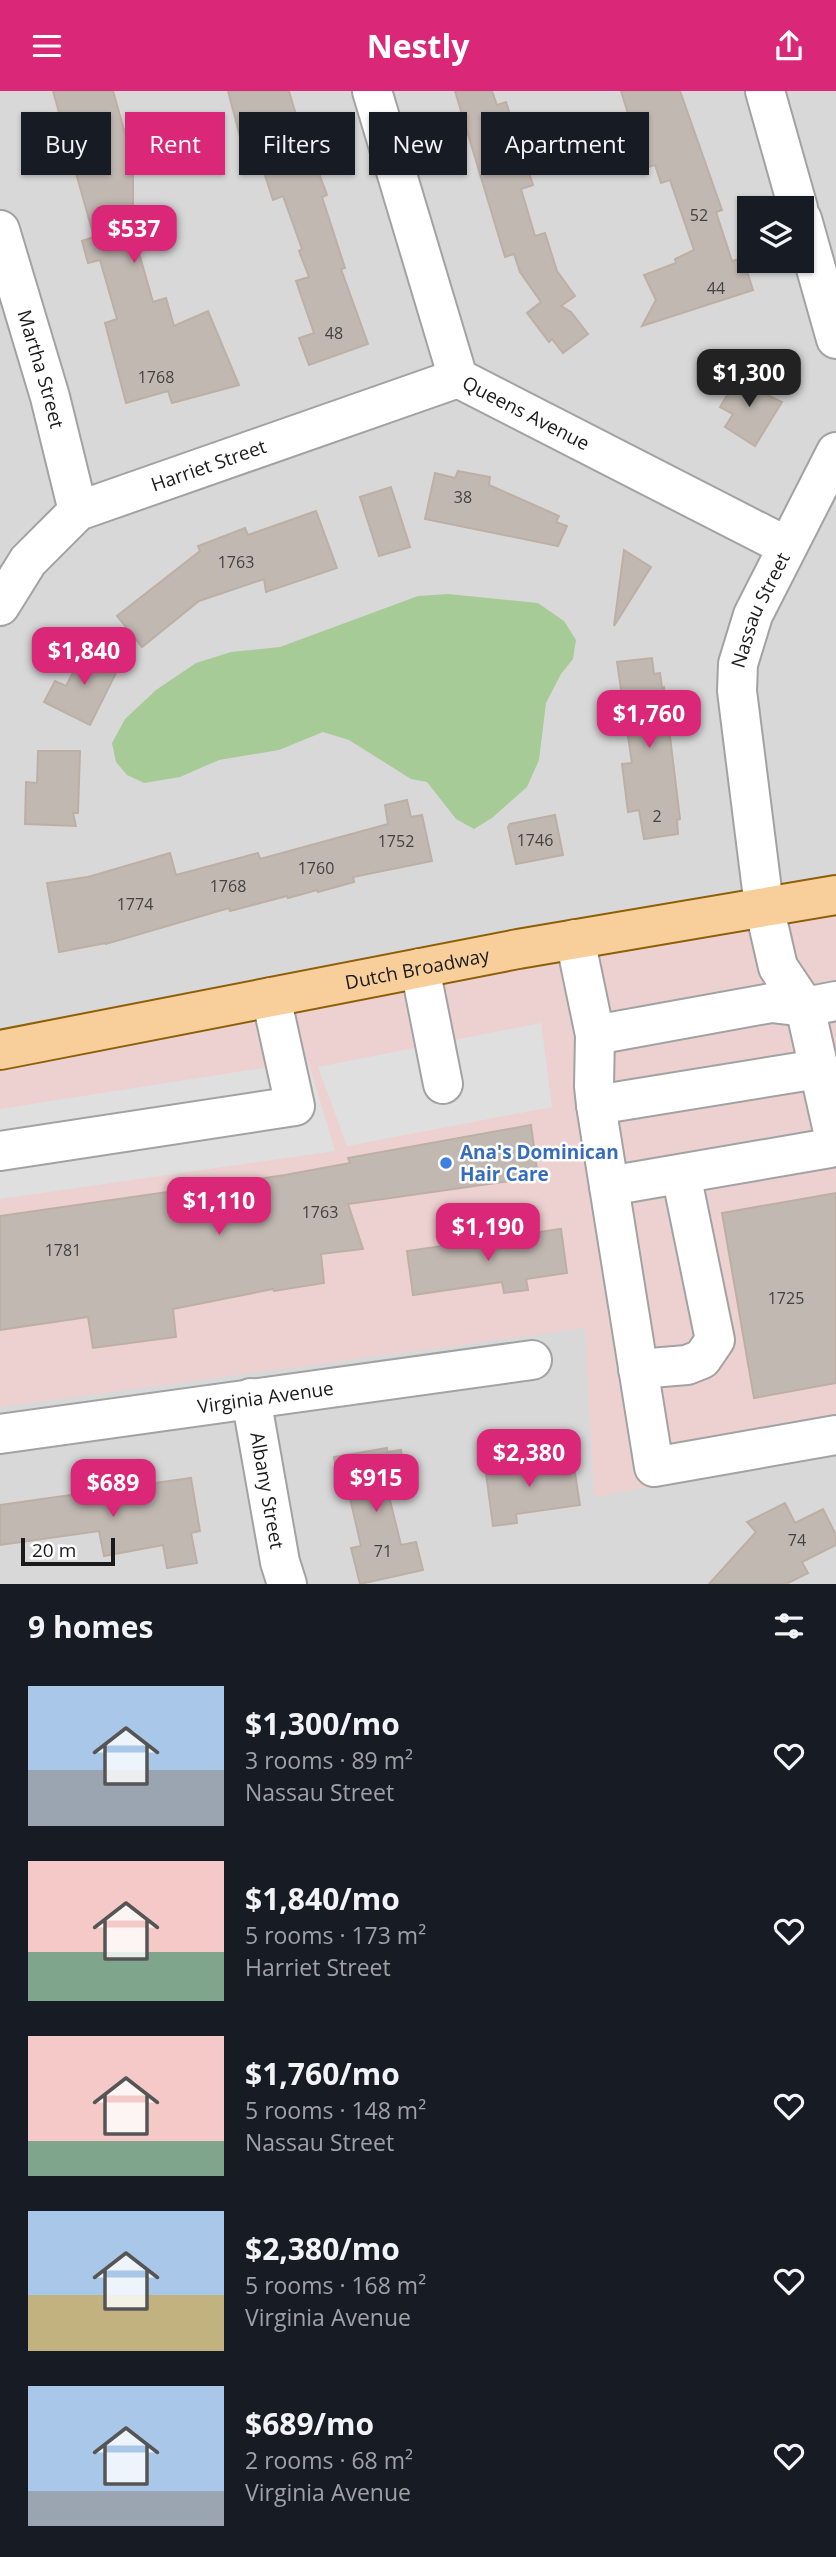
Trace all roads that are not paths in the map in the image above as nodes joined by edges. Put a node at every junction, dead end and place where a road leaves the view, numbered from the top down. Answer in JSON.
{"nodes":[{"id":1,"x":372,"y":91,"type":"edge"},
{"id":2,"x":765,"y":91,"type":"edge"},
{"id":3,"x":795,"y":196,"type":"edge"},
{"id":4,"x":0,"y":230,"type":"edge"},
{"id":5,"x":814,"y":261,"type":"edge"},
{"id":6,"x":836,"y":339,"type":"edge"},
{"id":7,"x":458,"y":377,"type":"junction"},
{"id":8,"x":836,"y":453,"type":"edge"},
{"id":9,"x":78,"y":511,"type":"junction"},
{"id":10,"x":786,"y":547,"type":"junction"},
{"id":11,"x":0,"y":606,"type":"edge"},
{"id":12,"x":836,"y":895,"type":"edge"},
{"id":13,"x":764,"y":906,"type":"junction"},
{"id":14,"x":575,"y":939,"type":"junction"},
{"id":15,"x":420,"y":968,"type":"junction"},
{"id":16,"x":271,"y":997,"type":"junction"},
{"id":17,"x":820,"y":1004,"type":"edge"},
{"id":18,"x":595,"y":1035,"type":"junction"},
{"id":19,"x":0,"y":1050,"type":"edge"},
{"id":20,"x":818,"y":1069,"type":"junction"},
{"id":21,"x":443,"y":1084,"type":"dead end"},
{"id":22,"x":596,"y":1105,"type":"junction"},
{"id":23,"x":0,"y":1151,"type":"edge"},
{"id":24,"x":681,"y":1174,"type":"junction"},
{"id":25,"x":609,"y":1186,"type":"junction"},
{"id":26,"x":532,"y":1360,"type":"dead end"},
{"id":27,"x":638,"y":1369,"type":"junction"},
{"id":28,"x":251,"y":1398,"type":"junction"},
{"id":29,"x":0,"y":1434,"type":"edge"},
{"id":30,"x":836,"y":1435,"type":"edge"},
{"id":31,"x":287,"y":1584,"type":"edge"}],
"edges":[{"from":1,"to":7,"type":"street","name":"Queens Avenue"},
{"from":2,"to":3,"type":"street"},
{"from":4,"to":9,"type":"street","name":"Martha Street"},
{"from":5,"to":6,"type":"street"},
{"from":7,"to":9,"type":"street","name":"Harriet Street"},
{"from":7,"to":10,"type":"street","name":"Queens Avenue"},
{"from":8,"to":10,"type":"street","name":"Nassau Street"},
{"from":9,"to":11,"type":"street","name":"Harriet Street"},
{"from":10,"to":13,"type":"street","name":"Nassau Street"},
{"from":12,"to":13,"type":"main road","name":"Dutch Broadway"},
{"from":13,"to":14,"type":"main road","name":"Dutch Broadway"},
{"from":13,"to":17,"type":"street","name":"Nassau Street"},
{"from":14,"to":15,"type":"main road","name":"Dutch Broadway"},
{"from":14,"to":18,"type":"street"},
{"from":15,"to":16,"type":"main road","name":"Dutch Broadway"},
{"from":15,"to":21,"type":"street"},
{"from":16,"to":19,"type":"main road","name":"Dutch Broadway"},
{"from":16,"to":23,"type":"street"},
{"from":17,"to":18,"type":"street"},
{"from":17,"to":20,"type":"street"},
{"from":18,"to":22,"type":"street"},
{"from":20,"to":22,"type":"street"},
{"from":20,"to":24,"type":"street"},
{"from":22,"to":25,"type":"street"},
{"from":24,"to":25,"type":"street"},
{"from":24,"to":27,"type":"street"},
{"from":25,"to":27,"type":"street"},
{"from":26,"to":28,"type":"street","name":"Virginia Avenue"},
{"from":27,"to":30,"type":"street"},
{"from":28,"to":29,"type":"street","name":"Virginia Avenue"},
{"from":28,"to":31,"type":"street","name":"Albany Street"}]}
